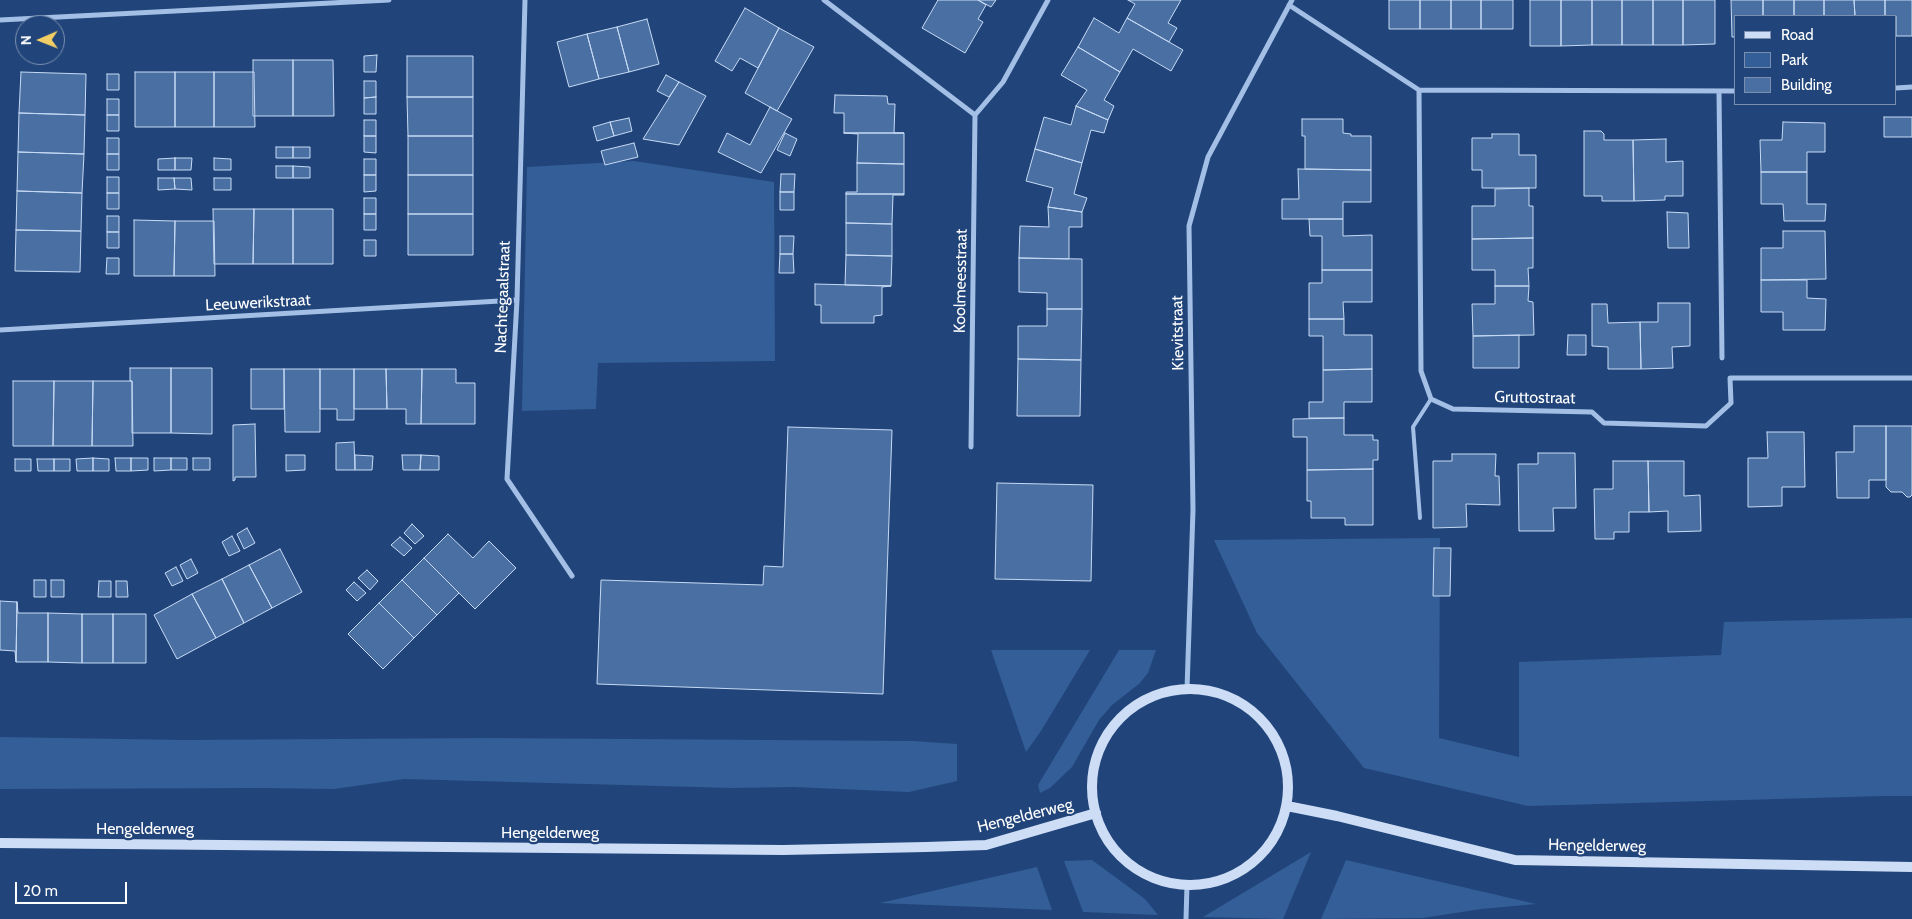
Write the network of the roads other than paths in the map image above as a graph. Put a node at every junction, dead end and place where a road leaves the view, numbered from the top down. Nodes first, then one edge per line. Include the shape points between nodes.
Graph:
1 (389, 0) edge
2 (525, 0) edge
3 (824, 0) edge
4 (1048, 0) edge
5 (1291, 3) edge
6 (0, 20) edge
7 (1912, 87) edge
8 (1897, 88) edge
9 (1419, 90) junction
10 (1719, 91) junction
11 (1734, 91) edge
12 (975, 115) junction
13 (516, 300) junction
14 (0, 330) edge
15 (1722, 358) dead end
16 (1912, 378) edge
17 (1431, 399) junction
18 (971, 447) dead end
19 (1420, 518) dead end
20 (572, 576) dead end
21 (1187, 689) junction
22 (1287, 806) junction
23 (1096, 813) junction
24 (0, 843) edge
25 (1912, 867) edge
26 (1187, 885) junction
27 (1186, 919) edge

1 - 6 street
2 - 13 street, Nachtegaalstraat
3 - 12 street
4 - 12 street via 1003,82
5 - 9 street
5 - 21 street, Kievitstraat via 1208,157 1189,226 1192,510
7 - 8 street
9 - 10 street
9 - 17 street via 1421,371
10 - 11 street
10 - 15 street
12 - 18 street, Koolmeesstraat
13 - 14 street, Leeuwerikstraat
13 - 20 street, Nachtegaalstraat via 507,479
16 - 17 street, Gruttostraat via 1730,378 1731,403 1706,426 1604,423 1592,412 1453,409
17 - 19 lane via 1413,427
21 - 22 main road via 1216,692 1243,704 1265,723 1280,748 1288,776
21 - 23 main road via 1158,694 1132,708 1112,728 1098,754 1092,783
22 - 25 main road, Hengelderweg via 1515,860
22 - 26 main road via 1267,847 1240,872 1215,882
23 - 24 main road, Hengelderweg via 986,844 926,847 782,850
23 - 26 main road via 1105,836 1140,871 1163,881
26 - 27 street

